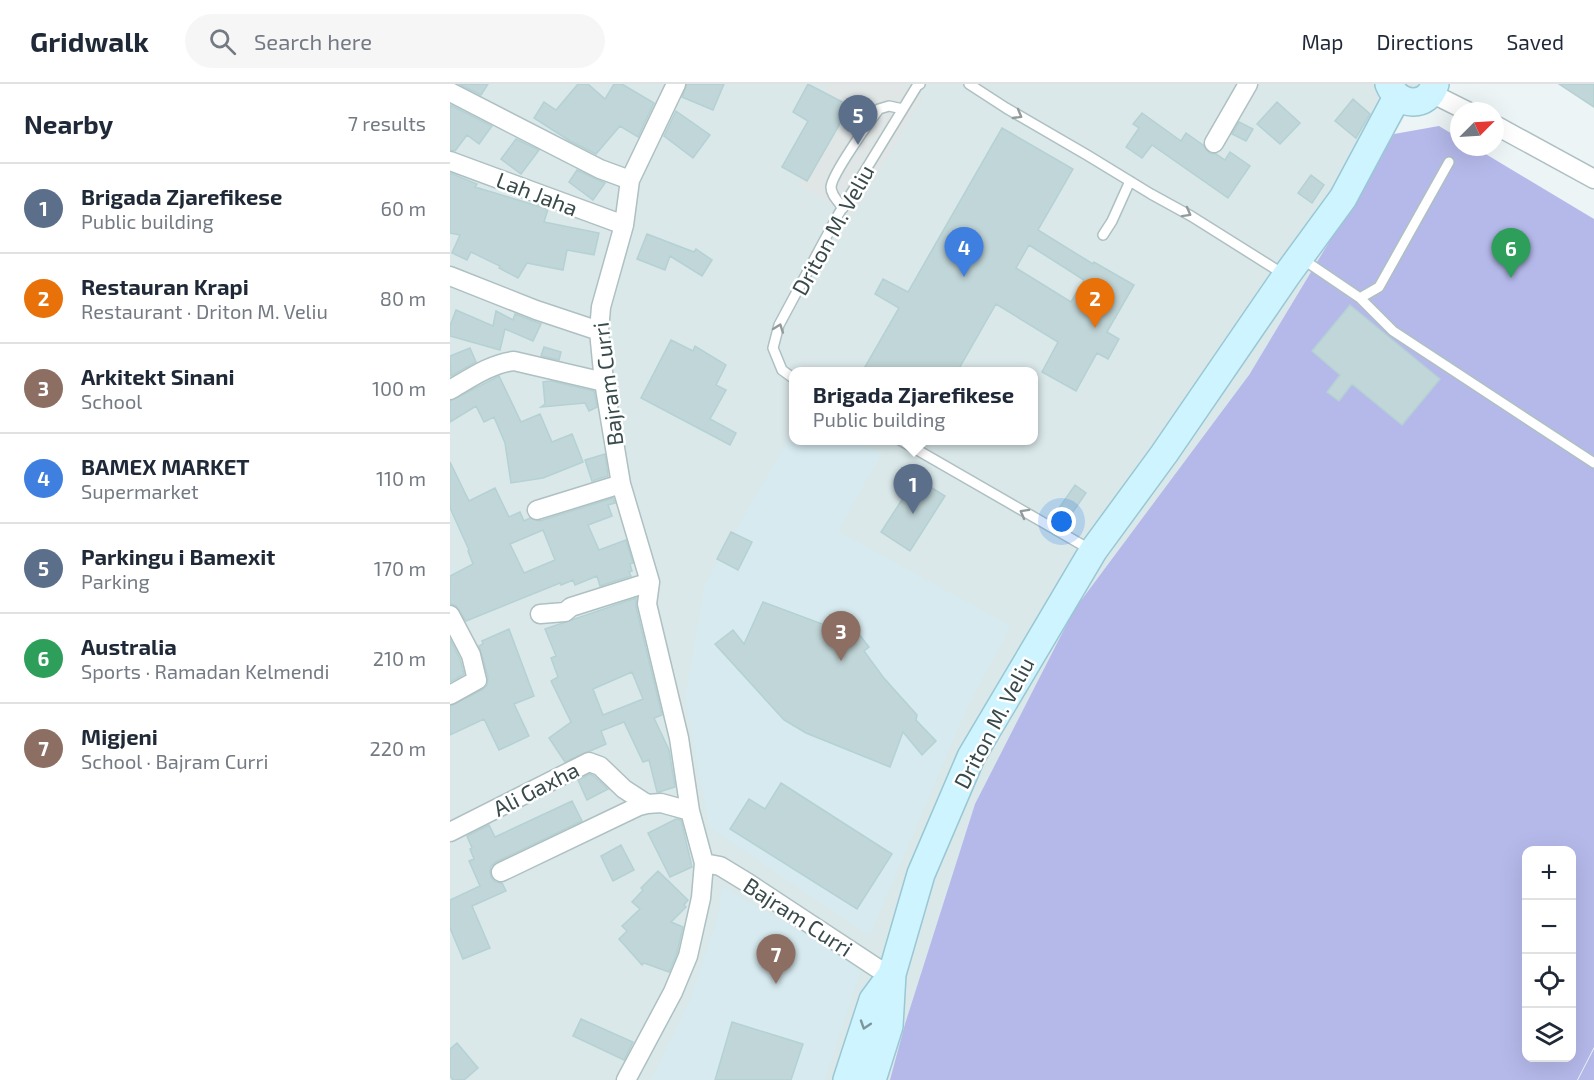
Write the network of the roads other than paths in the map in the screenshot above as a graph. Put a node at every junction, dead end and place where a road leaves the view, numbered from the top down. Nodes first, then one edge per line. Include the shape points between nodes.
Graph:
1 (676, 84) edge
2 (920, 84) edge
3 (969, 84) edge
4 (1248, 84) edge
5 (1433, 89) edge
6 (1393, 91) edge
7 (450, 92) edge
8 (1453, 102) edge
9 (903, 109) junction
10 (1504, 130) edge
11 (1214, 143) dead end
12 (450, 161) edge
13 (1449, 162) dead end
14 (1594, 179) edge
15 (630, 180) junction
16 (1130, 181) junction
17 (843, 208) junction
18 (624, 225) junction
19 (1103, 235) dead end
20 (1293, 266) junction
21 (450, 276) edge
22 (1360, 298) junction
23 (599, 331) junction
24 (789, 375) edge
25 (604, 382) junction
26 (450, 390) edge
27 (907, 445) edge
28 (1594, 463) edge
29 (621, 483) junction
30 (537, 510) dead end
31 (1094, 551) junction
32 (650, 582) junction
33 (540, 614) dead end
34 (450, 615) edge
35 (450, 695) edge
36 (647, 804) junction
37 (690, 811) junction
38 (450, 832) edge
39 (704, 863) junction
40 (501, 872) dead end
41 (892, 974) junction
42 (626, 1080) edge
43 (847, 1080) edge
44 (872, 1080) edge

1 - 15 street, Bajram Curri
2 - 9 lane, Driton M. Veliu
3 -> 16 lane
4 - 11 street
5 - 6 street via 1418,102 1403,101
5 - 8 street
6 - 20 street, Driton M. Veliu via 1343,198
7 - 15 street via 600,169
9 - 17 lane, Driton M. Veliu
9 - 17 lane via 879,108 838,172 831,185
10 - 14 street
12 - 18 street, Lah Jaha
13 - 22 lane via 1379,287
15 - 18 street, Bajram Curri
16 - 19 lane
16 -> 20 lane
24 -> 17 lane, Driton M. Veliu via 782,370 773,348 779,325
18 - 23 street, Bajram Curri via 601,307
20 - 22 lane
20 - 31 street, Driton M. Veliu
21 - 23 street
22 - 28 lane via 1393,331
23 - 25 street, Bajram Curri
25 - 26 street via 514,361
25 - 29 street, Bajram Curri
31 -> 27 lane
29 - 30 street
29 - 32 street, Bajram Curri
31 - 41 street, Driton M. Veliu via 971,757 921,874
32 - 33 street via 565,612
32 - 37 street, Bajram Curri via 647,604 679,738
34 - 35 street via 471,655 477,680
36 - 37 street, Ali Gaxha via 661,803
36 - 38 street, Ali Gaxha via 600,766 589,762
36 - 40 street, Ali Gaxha
37 - 39 street, Bajram Curri
39 - 41 street, Bajram Curri via 720,866 739,877
39 - 42 street, Bajram Curri via 688,956
41 -> 43 street, Driton M. Veliu via 873,1000
41 - 44 street, Driton M. Veliu via 888,1026

